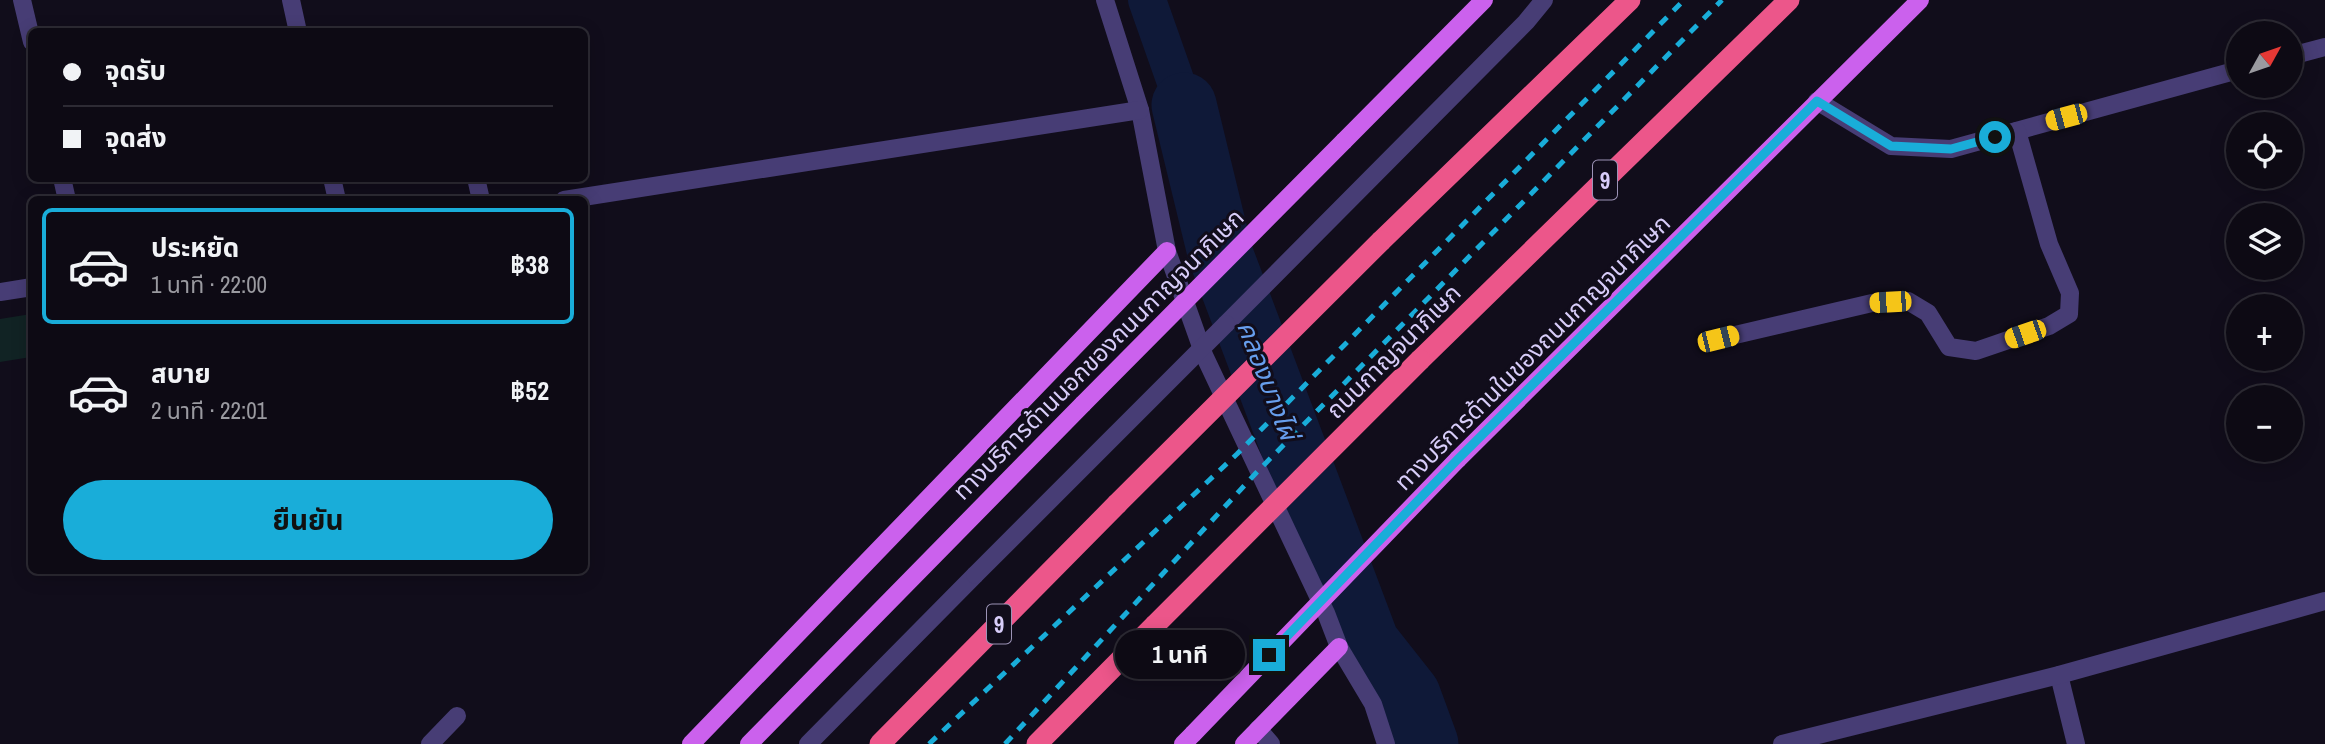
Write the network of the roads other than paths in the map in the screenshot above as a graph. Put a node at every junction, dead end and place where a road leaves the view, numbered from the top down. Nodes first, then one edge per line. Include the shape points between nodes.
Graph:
1 (22, 0) edge
2 (290, 0) edge
3 (1105, 0) edge
4 (1484, 0) edge
5 (1544, 0) edge
6 (1630, 0) edge
7 (1789, 0) edge
8 (1920, 0) edge
9 (29, 28) edge
10 (297, 28) edge
11 (2325, 47) edge
12 (2303, 53) edge
13 (2226, 73) edge
14 (1817, 101) junction
15 (1140, 110) junction
16 (2017, 131) junction
17 (588, 196) edge
18 (1167, 251) junction
19 (28, 287) edge
20 (0, 292) edge
21 (1718, 339) dead end
22 (2325, 601) edge
23 (1339, 647) junction
24 (2059, 675) junction
25 (457, 716) dead end
26 (1258, 729) junction
27 (1188, 739) edge
28 (430, 744) edge
29 (691, 744) edge
30 (749, 744) edge
31 (808, 744) edge
32 (880, 744) edge
33 (1037, 744) edge
34 (1244, 744) edge
35 (1271, 744) edge
36 (1386, 744) edge
37 (1782, 744) edge
38 (2076, 744) edge

1 - 9 street
2 - 10 street
3 - 15 street
4 - 30 main road, ทางบริการด้านนอกของถนนกาญจนาภิเษก, bridge
5 - 31 street, bridge
6 - 32 highway, 9, bridge via 1381,241
7 - 33 highway, ถนนกาญจนาภิเษก / 9, bridge via 1420,360
8 - 14 main road, ทางบริการด้านในของถนนกาญจนาภิเษก
11 - 12 street
13 - 16 street
14 - 16 street via 1891,146 1951,149
14 - 27 main road, ทางบริการด้านในของถนนกาญจนาภิเษก, bridge via 1458,459
15 - 17 street
15 - 18 street
16 - 21 street via 2049,244 2070,293 2069,314 2049,326 1976,351 1949,347 1928,313 1908,301 1872,303
18 - 23 street via 1204,355
18 - 29 main road
19 - 20 street
22 - 24 street
23 - 26 main road
23 - 36 street via 1373,704
24 - 37 street
24 - 38 street
25 - 28 street
26 - 34 main road
26 - 35 street

